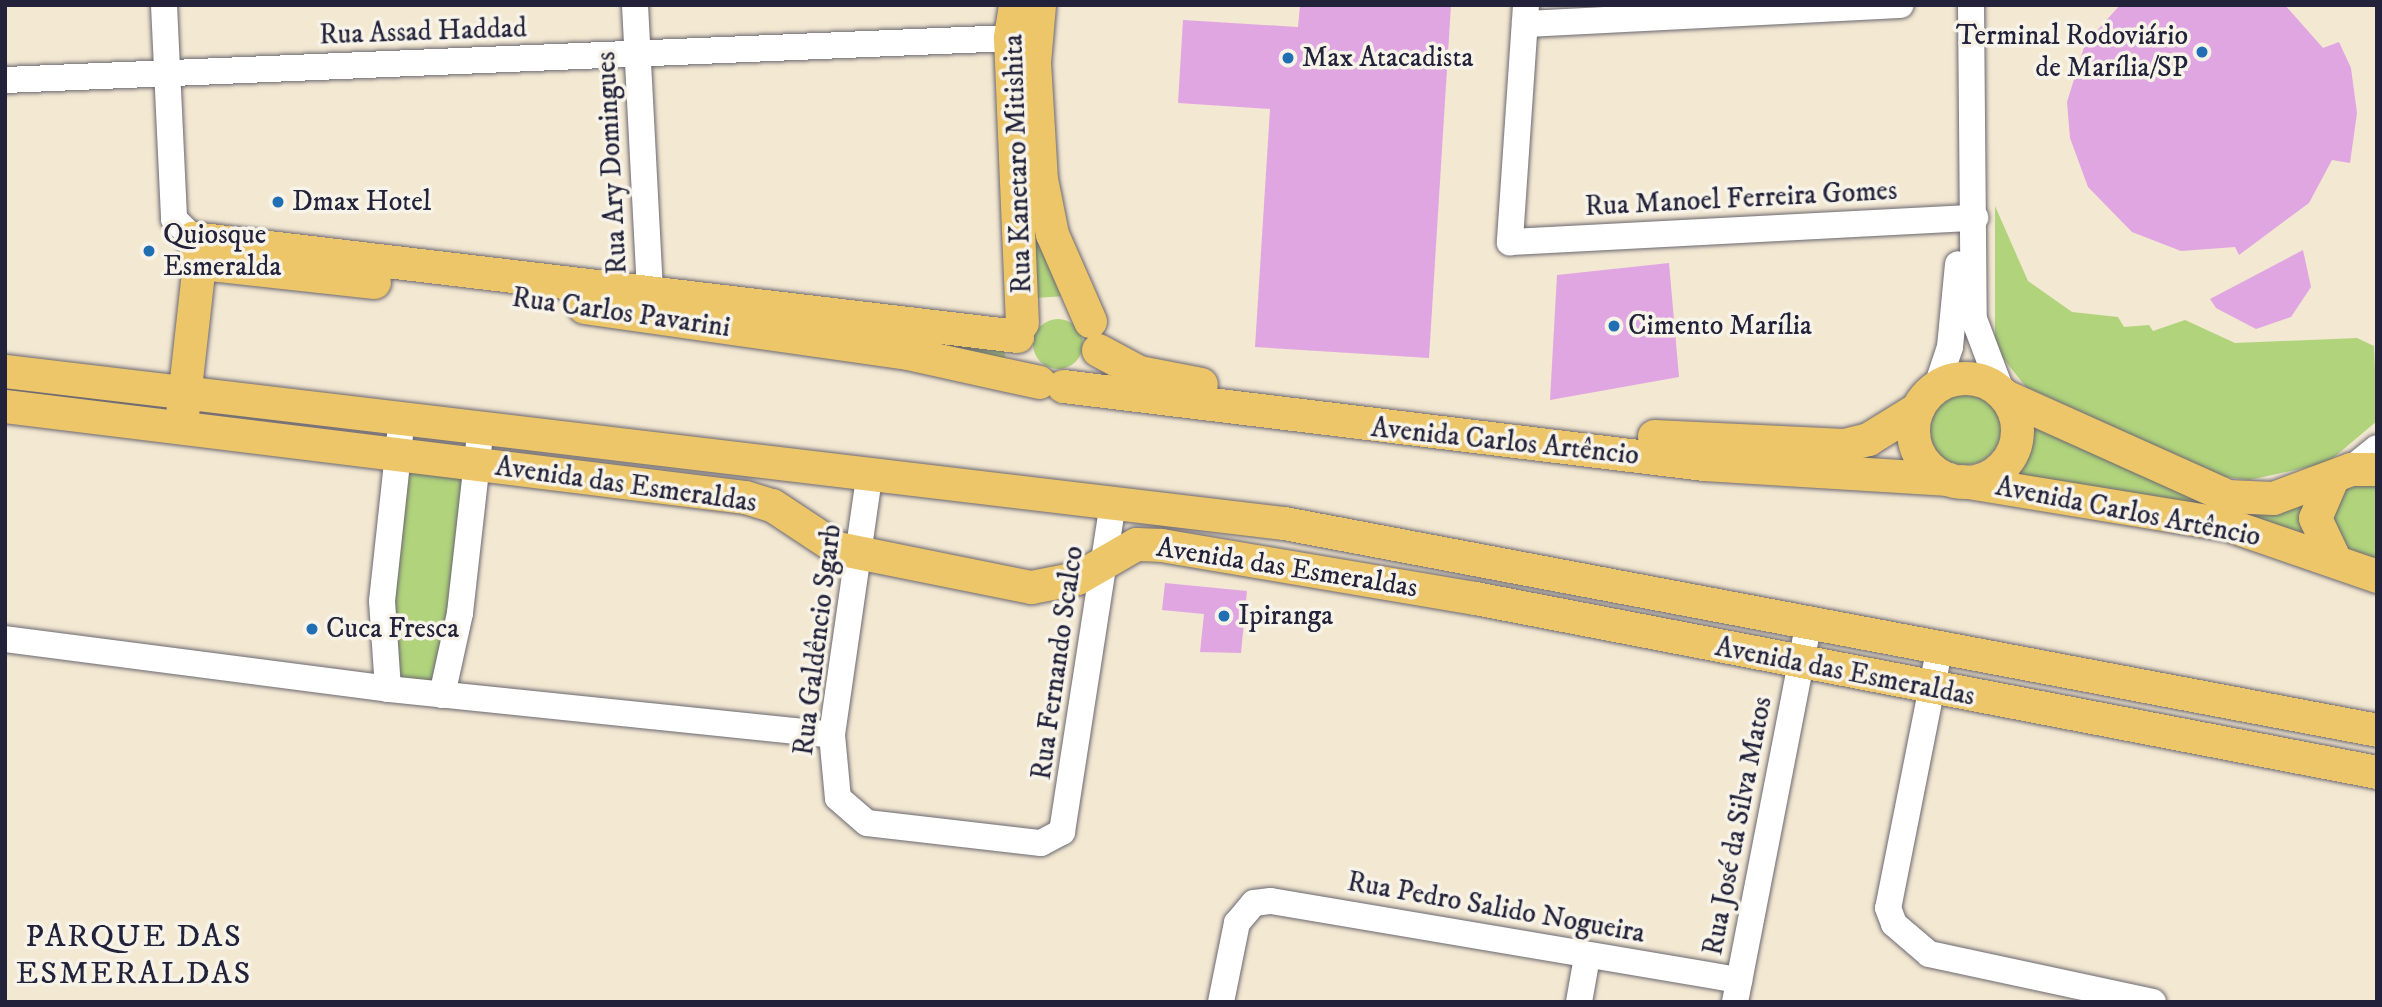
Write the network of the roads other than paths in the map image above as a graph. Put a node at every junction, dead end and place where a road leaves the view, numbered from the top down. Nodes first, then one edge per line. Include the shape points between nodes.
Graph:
1 (164, 5) edge
2 (635, 5) edge
3 (1015, 5) edge
4 (1039, 5) edge
5 (1901, 5) edge
6 (1971, 5) edge
7 (1526, 14) edge
8 (1010, 38) junction
9 (637, 56) junction
10 (165, 72) junction
11 (5, 80) edge
12 (1975, 218) junction
13 (196, 251) junction
14 (651, 305) junction
15 (1019, 330) junction
16 (1094, 335) junction
17 (909, 339) junction
18 (5, 371) edge
19 (1051, 384) junction
20 (184, 392) junction
21 (2003, 394) junction
22 (1927, 397) junction
23 (5, 406) edge
24 (402, 415) junction
25 (481, 425) junction
26 (180, 427) junction
27 (2377, 448) edge
28 (396, 453) junction
29 (477, 464) junction
30 (870, 471) junction
31 (2353, 473) edge
32 (1955, 480) junction
33 (1113, 501) junction
34 (860, 555) junction
35 (1104, 564) junction
36 (2362, 567) edge
37 (1810, 620) junction
38 (5, 639) edge
39 (1940, 646) junction
40 (1802, 663) junction
41 (388, 689) junction
42 (1931, 690) junction
43 (442, 695) junction
44 (2377, 730) edge
45 (832, 735) junction
46 (2377, 772) edge
47 (849, 814) joint
48 (1587, 957) junction
49 (1737, 991) edge
50 (1221, 1002) edge
51 (1579, 1002) edge
52 (2153, 1002) edge

1 - 10 street
2 - 9 street, Rua Ary Domingues
3 - 8 main road, Rua Kanetaro Mitishita
4 - 16 main road, Rua Kanetaro Mitishita via 1034,62 1041,179 1052,234
5 - 7 street
6 - 12 street
7 - 12 street, Rua Manoel Ferreira Gomes via 1510,242
8 - 9 street, Rua Assad Haddad
8 - 15 main road, Rua Kanetaro Mitishita
9 - 10 street, Rua Assad Haddad
9 - 14 street, Rua Ary Domingues
10 - 11 street, Rua Assad Haddad
10 - 13 street via 174,219
12 - 21 street via 1974,319 1985,363
12 - 22 street via 1960,244 1950,347
13 - 14 main road, Rua Carlos Pavarini
13 - 20 main road
14 - 17 main road, Rua Carlos Pavarini
15 - 16 main road via 1055,304
15 - 17 main road, Rua Carlos Pavarini
15 - 19 main road via 1020,363
16 - 19 main road via 1087,374
16 - 22 main road, Avenida Carlos Artêncio via 1159,379 1683,439 1844,445 1878,434
17 - 19 main road, Rua Carlos Pavarini
18 - 20 main road, Avenida das Esmeraldas
19 - 32 main road, Avenida Carlos Artêncio via 1704,464
20 - 24 main road, Avenida das Esmeraldas
20 - 26 main road
21 - 22 main road via 1970,378
21 - 31 main road, Avenida Carlos Artêncio via 2227,496 2273,498
21 - 32 main road via 2017,424 2012,453 1991,475
22 - 32 main road via 1917,450
23 - 26 main road, Avenida das Esmeraldas
24 - 25 main road, Avenida das Esmeraldas
24 - 28 street
25 - 29 street
25 - 30 main road, Avenida das Esmeraldas
26 - 28 main road, Avenida das Esmeraldas
27 - 31 street, Avenida Carlos Artêncio
28 - 29 main road, Avenida das Esmeraldas
28 - 41 street via 382,601
29 - 34 main road, Avenida das Esmeraldas via 745,497
29 - 43 street via 460,612
30 - 33 main road, Avenida das Esmeraldas
30 - 34 street, Rua Galdêncio Sgarb
31 - 36 main road, Avenida Carlos Artêncio via 2315,518
32 - 36 main road, Avenida Carlos Artêncio via 2226,524
33 - 35 street, Rua Fernando Scalco
33 - 37 main road, Avenida das Esmeraldas via 1365,536
34 - 35 main road, Avenida das Esmeraldas via 1031,587 1056,586
34 - 45 street, Rua Galdêncio Sgarb
35 - 40 main road, Avenida das Esmeraldas via 1136,544 1161,545
35 - 47 street, Rua Fernando Scalco via 1062,832 1041,843 867,823
37 - 39 main road, Avenida das Esmeraldas
37 - 40 street, Rua José da Silva Matos
38 - 41 street
39 - 42 street
39 - 44 main road, Avenida das Esmeraldas
40 - 42 main road, Avenida das Esmeraldas
40 - 49 street, Rua José da Silva Matos
41 - 43 street
42 - 46 main road, Avenida das Esmeraldas
42 - 52 street via 1888,908 1894,924 1929,954
43 - 45 street
45 - 47 street, Rua Galdêncio Sgarb via 833,778
48 - 49 street, Rua Pedro Salido Nogueira
48 - 50 street, Rua Pedro Salido Nogueira via 1271,901 1244,910
48 - 51 street

